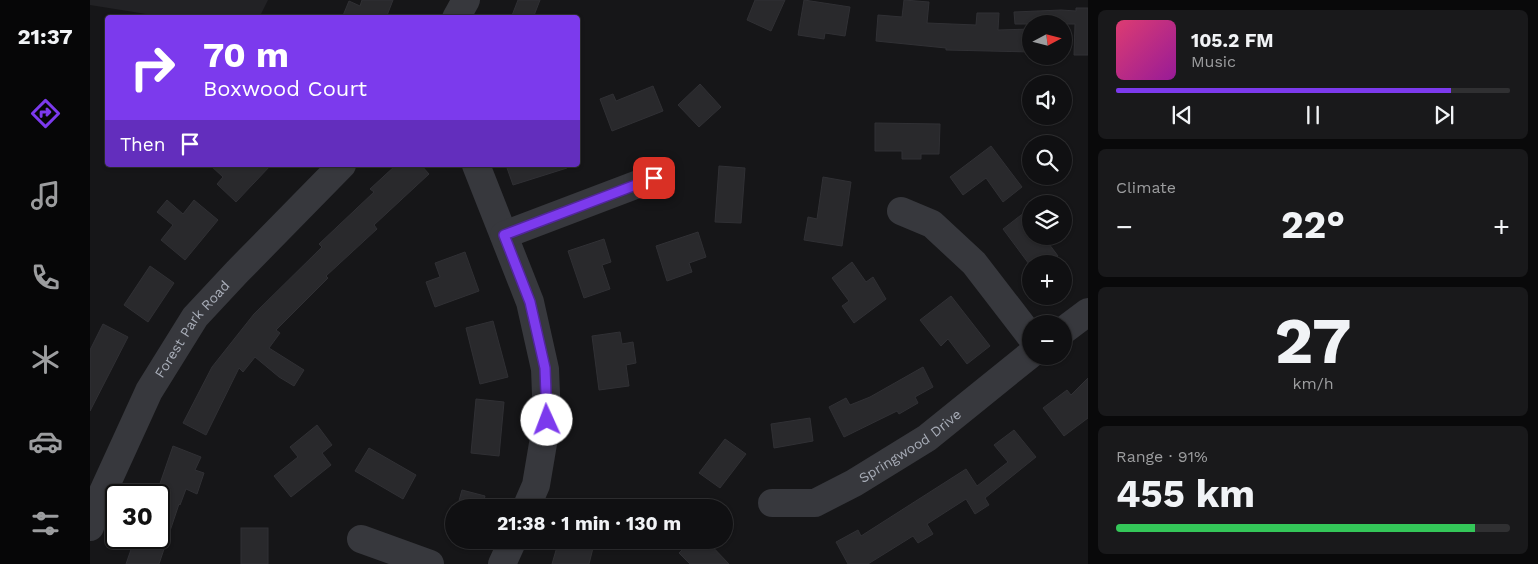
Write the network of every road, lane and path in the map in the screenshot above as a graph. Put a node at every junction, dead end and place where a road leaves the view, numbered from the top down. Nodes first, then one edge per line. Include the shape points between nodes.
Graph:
1 (466, 0) edge
2 (458, 15) edge
3 (340, 167) edge
4 (477, 167) edge
5 (654, 178) dead end
6 (901, 211) dead end
7 (504, 235) junction
8 (1088, 312) edge
9 (1022, 324) edge
10 (1072, 324) edge
11 (1022, 361) edge
12 (530, 499) edge
13 (772, 503) dead end
14 (92, 512) edge
15 (361, 539) dead end
16 (509, 549) edge
17 (430, 564) edge
18 (502, 564) edge

1 - 2 street
3 - 14 street, Forest Park Road via 196,317 149,391
4 - 7 street
5 - 7 street
6 - 9 street via 932,224 974,263
7 - 12 street via 530,302 545,368 547,420 536,485
8 - 10 street
11 - 13 street, Springwood Drive via 927,438 854,483 815,503
15 - 17 street
16 - 18 street

